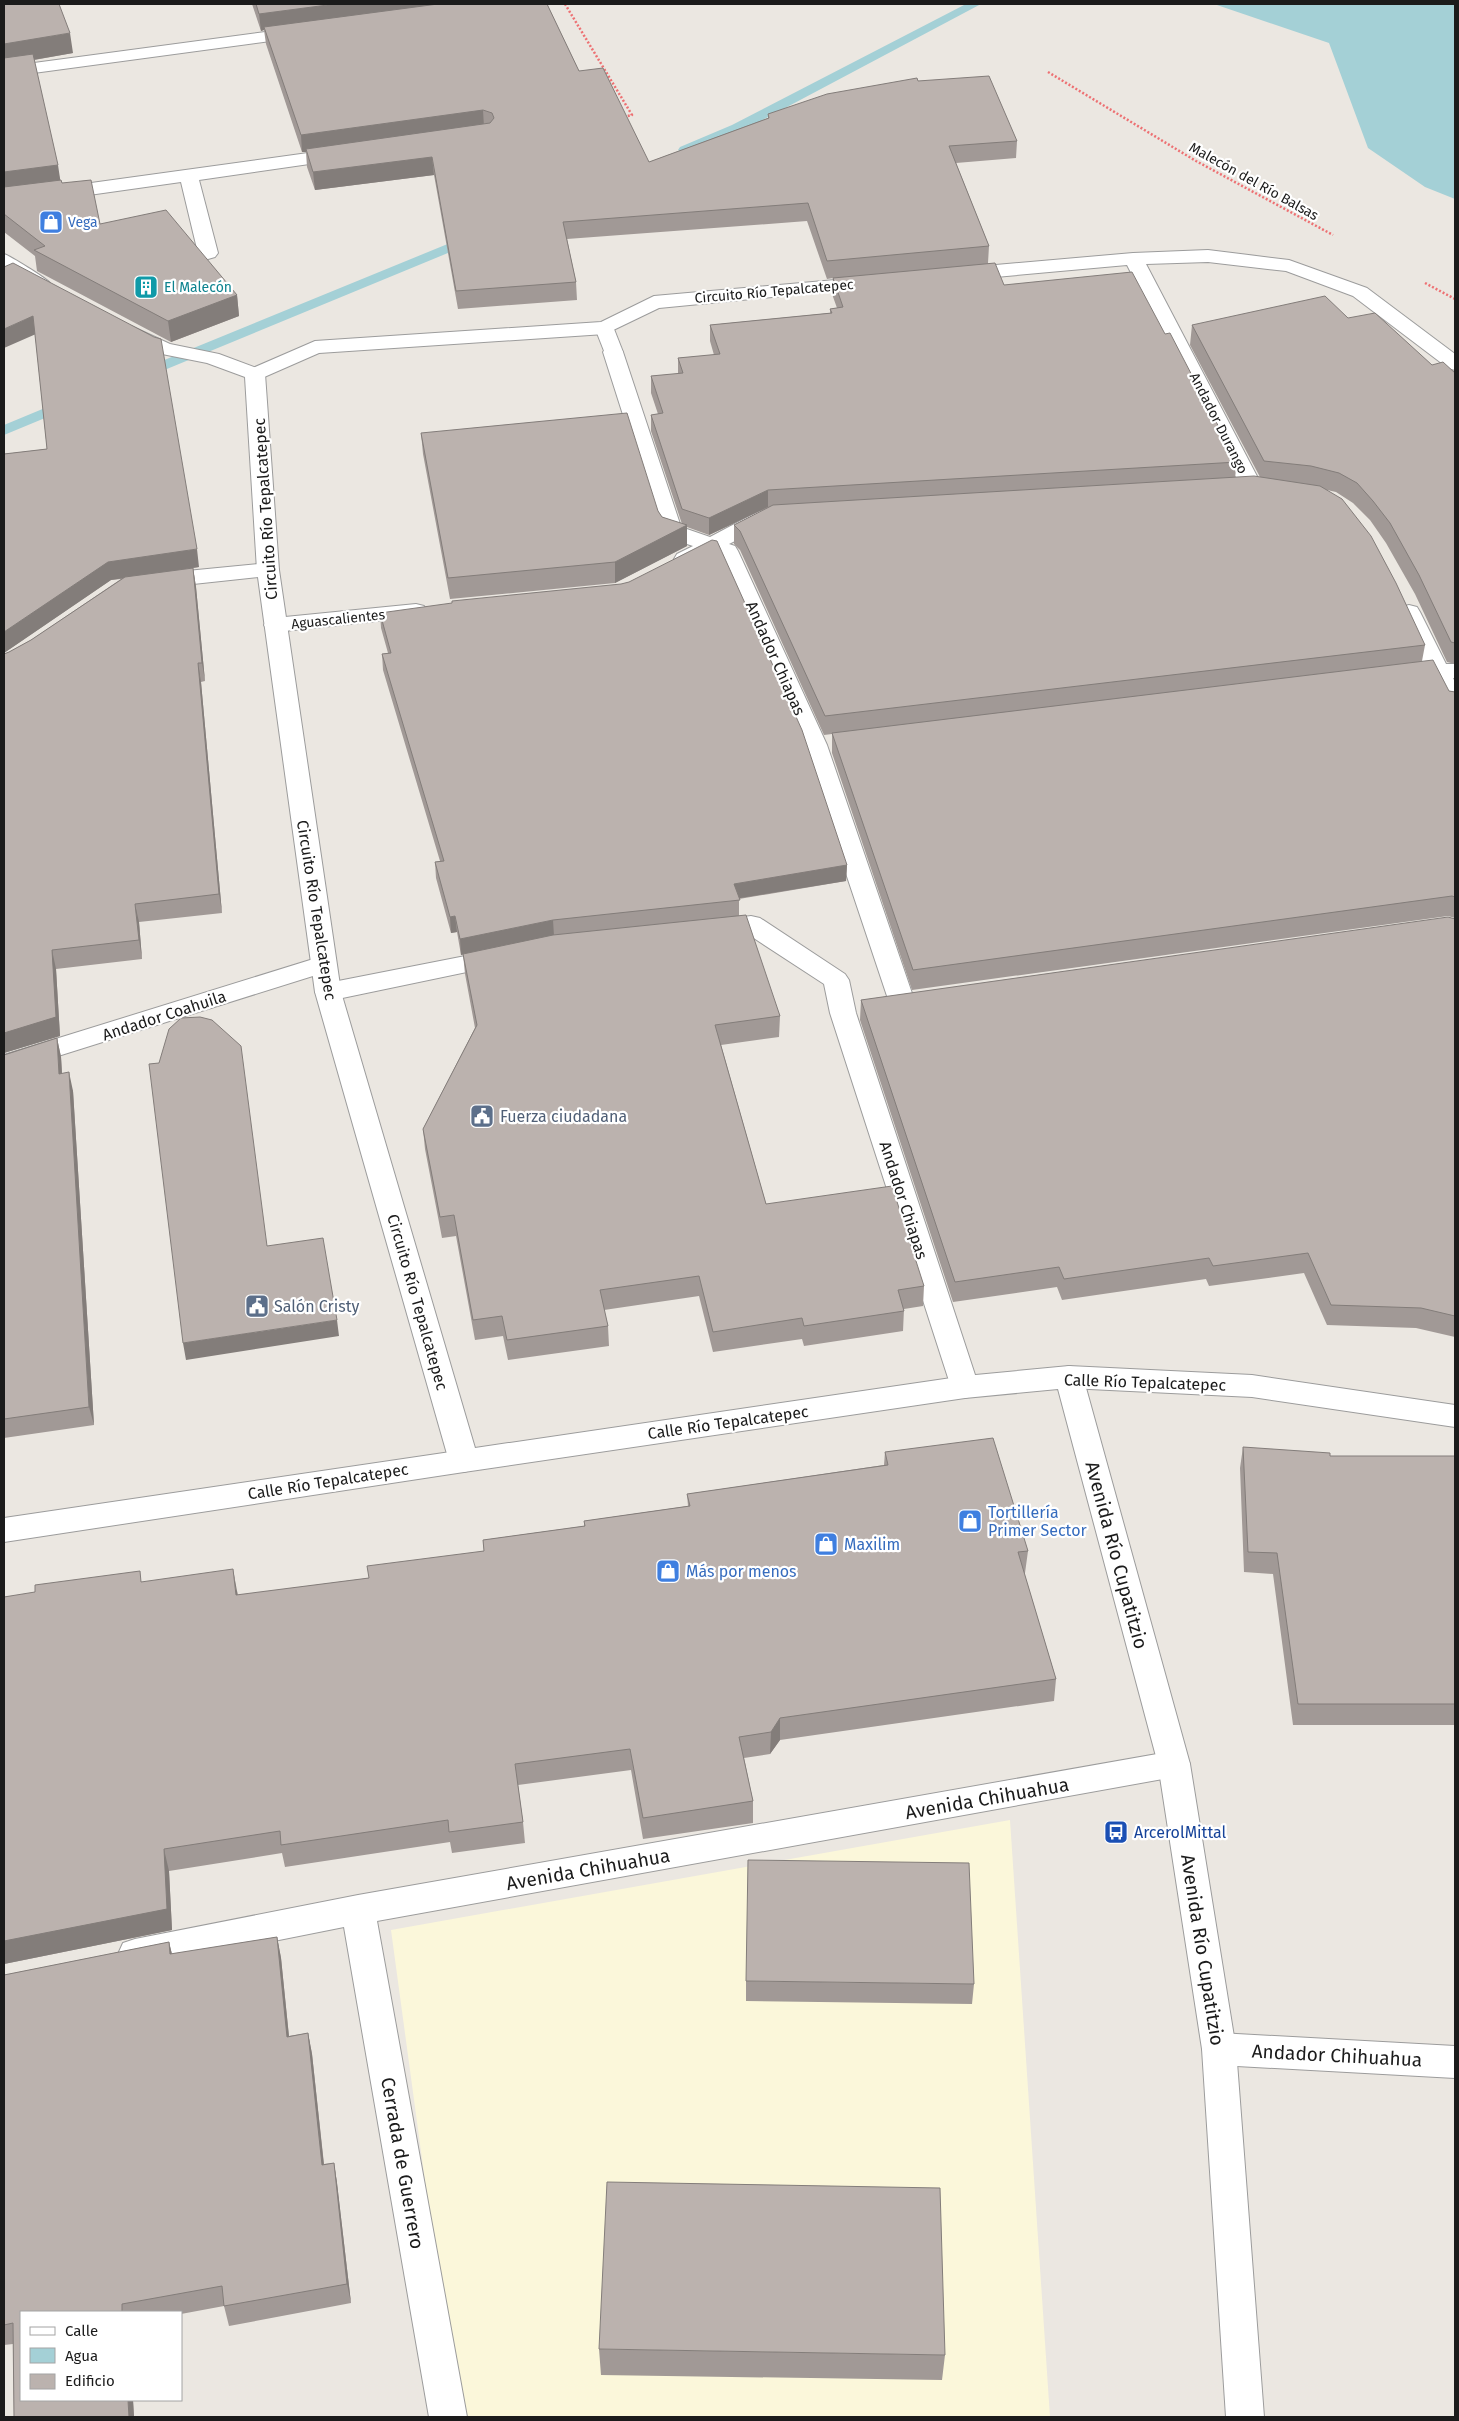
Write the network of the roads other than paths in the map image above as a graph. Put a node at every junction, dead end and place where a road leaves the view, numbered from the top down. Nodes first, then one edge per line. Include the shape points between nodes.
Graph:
1 (317, 30) edge
2 (4, 72) edge
3 (366, 151) edge
4 (189, 176) junction
5 (4, 201) edge
6 (208, 254) dead end
7 (1133, 259) junction
8 (4, 260) edge
9 (947, 276) edge
10 (889, 281) edge
11 (60, 293) edge
12 (112, 321) edge
13 (605, 328) junction
14 (1455, 364) edge
15 (255, 374) junction
16 (1300, 495) edge
17 (788, 515) edge
18 (715, 545) junction
19 (268, 570) junction
20 (664, 570) edge
21 (137, 584) edge
22 (1399, 592) edge
23 (434, 609) edge
24 (275, 625) junction
25 (1446, 671) edge
26 (1377, 677) edge
27 (1455, 705) edge
28 (692, 931) edge
29 (526, 952) edge
30 (323, 964) junction
31 (328, 992) junction
32 (882, 1006) junction
33 (4, 1064) edge
34 (1069, 1377) junction
35 (965, 1387) junction
36 (1455, 1416) edge
37 (464, 1461) junction
38 (4, 1530) edge
39 (1174, 1764) junction
40 (358, 1910) junction
41 (109, 1959) edge
42 (1220, 2049) junction
43 (1455, 2062) edge
44 (448, 2417) edge
45 (1245, 2417) edge

1 - 2 street
3 - 4 street
4 - 5 street
4 - 6 street
7 - 9 street
7 - 14 street via 1208,256 1288,266 1360,292
7 - 16 street, Andador Durango via 1242,487
8 - 11 street via 16,270
10 - 13 street, Circuito Río Tepalcatepec via 654,302
12 - 15 street via 164,349 212,358
13 - 15 street, Circuito Río Tepalcatepec via 315,347
13 - 18 street, Andador Chiapas via 671,531
15 - 19 street, Circuito Río Tepalcatepec
17 - 18 street via 768,516
18 - 20 street
18 - 32 street, Andador Chiapas via 727,550 824,744
19 - 21 street
19 - 24 street, Circuito Río Tepalcatepec
22 - 25 street
23 - 24 street, Aguascalientes
24 - 30 street, Circuito Río Tepalcatepec
25 - 26 street
25 - 27 street
28 - 32 street via 751,924
29 - 31 street
30 - 31 street, Circuito Río Tepalcatepec
30 - 33 street, Andador Coahuila
31 - 37 street, Circuito Río Tepalcatepec
32 - 35 street, Andador Chiapas
34 - 35 street, Calle Río Tepalcatepec
34 - 36 street, Calle Río Tepalcatepec via 1252,1386
34 - 39 street, Avenida Río Cupatitzio
35 - 37 street, Calle Río Tepalcatepec
37 - 38 street, Calle Río Tepalcatepec
39 - 40 street, Avenida Chihuahua
39 - 42 street, Avenida Río Cupatitzio
40 - 41 street, Avenida Chihuahua
40 - 44 street, Cerrada de Guerrero
42 - 43 street, Andador Chihuahua
42 - 45 street, Avenida Río Cupatitzio

